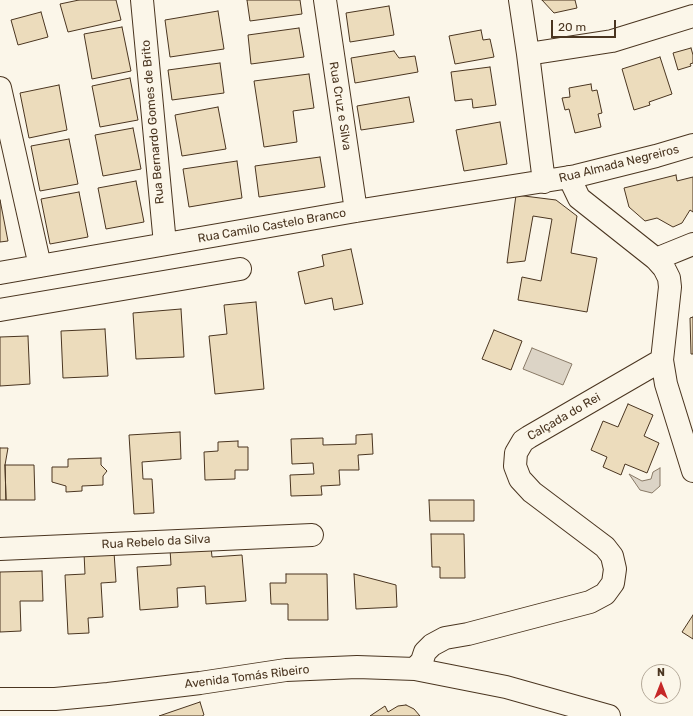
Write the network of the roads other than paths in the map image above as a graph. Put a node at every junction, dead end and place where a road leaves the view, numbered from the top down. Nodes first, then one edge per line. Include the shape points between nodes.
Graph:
1 (142, 0) edge
2 (325, 0) edge
3 (520, 0) edge
4 (693, 16) edge
5 (528, 54) junction
6 (0, 88) edge
7 (693, 145) edge
8 (569, 177) junction
9 (544, 182) junction
10 (356, 211) junction
11 (165, 244) junction
12 (693, 244) edge
13 (656, 259) junction
14 (40, 266) junction
15 (240, 269) dead end
16 (0, 274) edge
17 (0, 310) edge
18 (662, 360) junction
19 (670, 398) junction
20 (693, 422) edge
21 (693, 472) edge
22 (312, 535) dead end
23 (0, 549) edge
24 (415, 669) junction
25 (0, 698) edge
26 (609, 716) edge

1 - 11 street, Rua Bernardo Gomes de Brito
2 - 10 street, Rua Cruz e Silva
3 - 5 street
4 - 5 street via 612,41
5 - 9 street
6 - 14 street
7 - 8 street, Rua Almada Negreiros
8 - 9 street, Rua Almada Negreiros
8 - 13 street via 579,198
9 - 10 street, Rua Camilo Castelo Branco
10 - 11 street, Rua Camilo Castelo Branco
11 - 14 street, Rua Camilo Castelo Branco
12 - 13 street
13 - 18 street via 670,278
14 - 16 street, Rua Camilo Castelo Branco
15 - 17 street
18 - 19 street
18 - 24 street, Calçada do Rei via 529,437 523,441 516,453 520,479 532,492 605,547 612,556 615,569 613,583 605,594 590,602 445,638 432,644
19 - 20 street
19 - 21 street
22 - 23 street, Rua Rebelo da Silva
24 - 25 street, Avenida Tomás Ribeiro via 357,667 286,670 108,694 55,698
24 - 26 street, Avenida Tomás Ribeiro via 506,687

